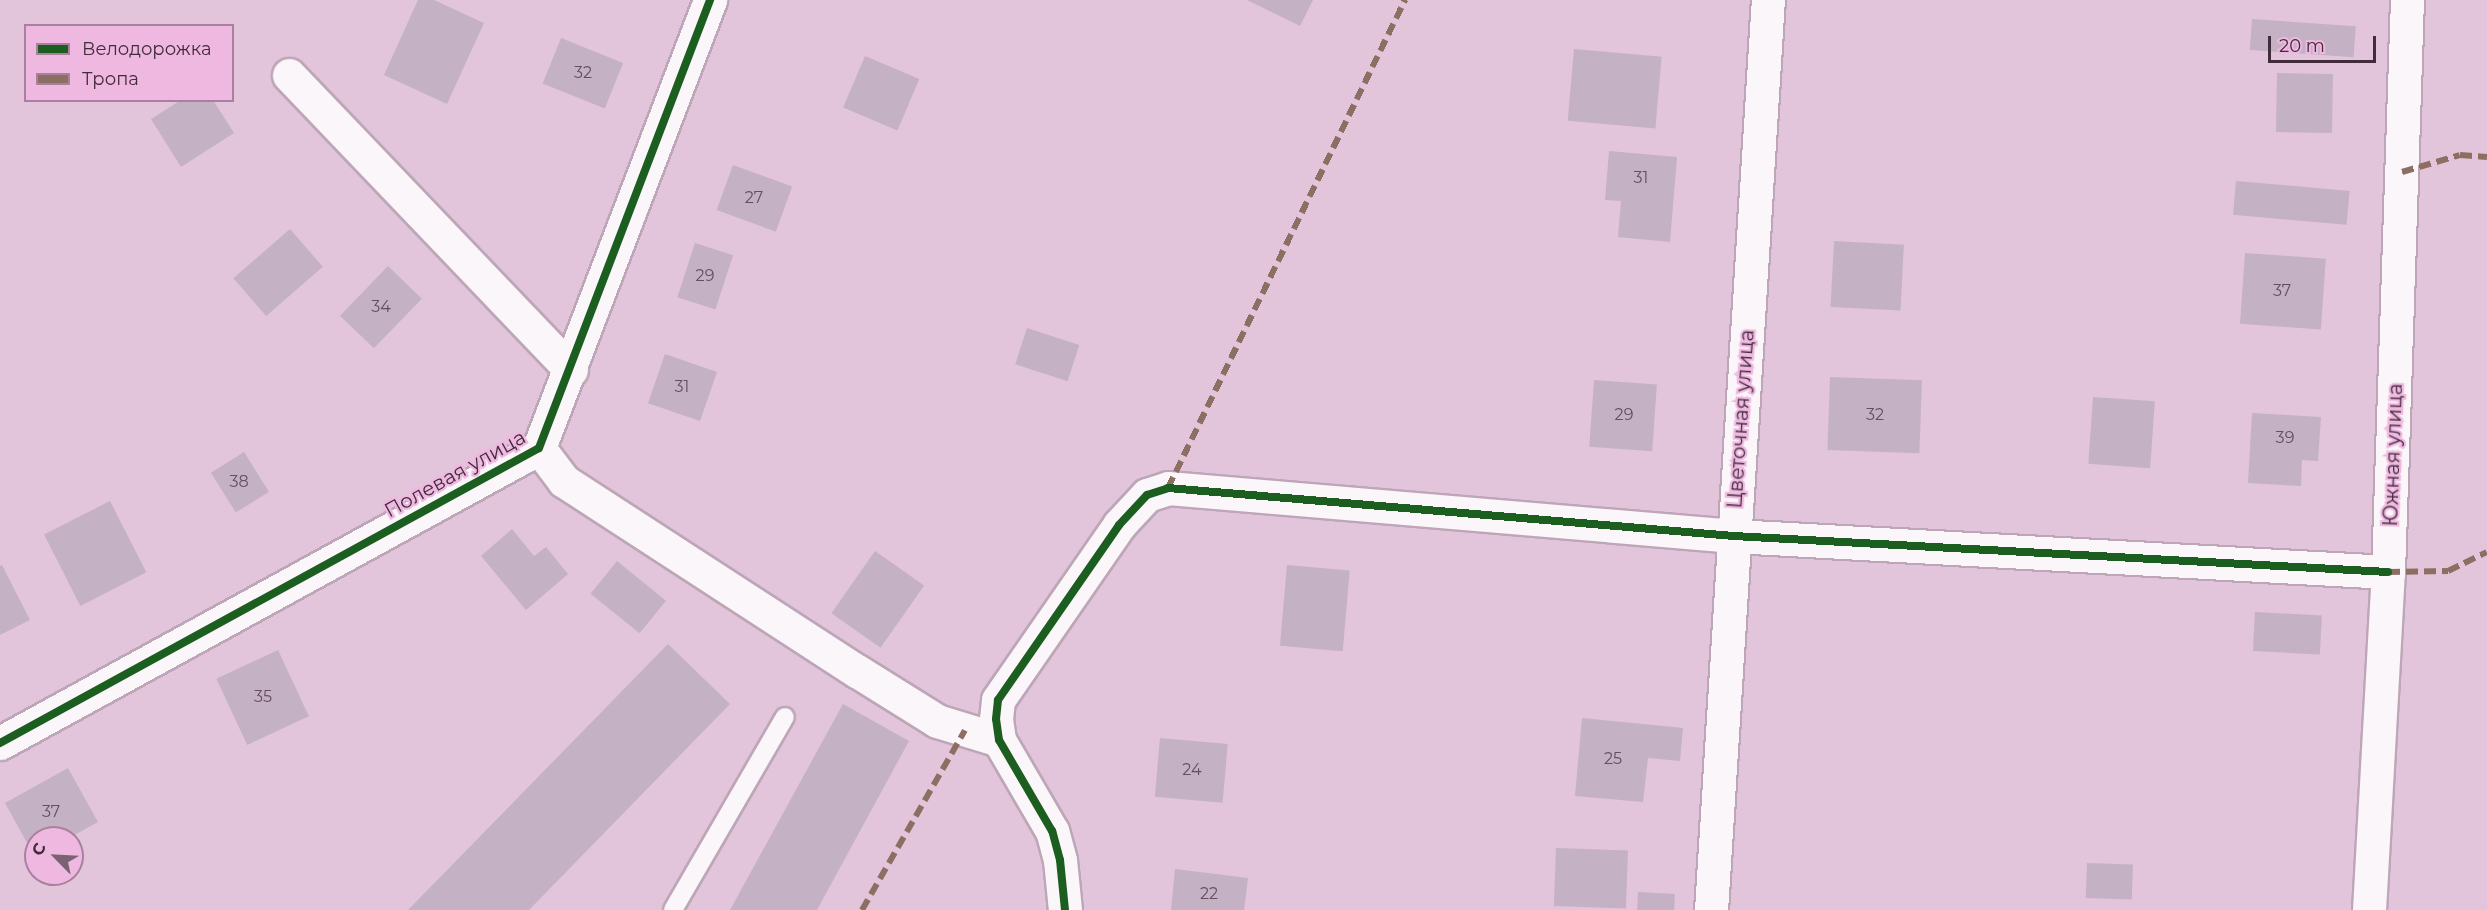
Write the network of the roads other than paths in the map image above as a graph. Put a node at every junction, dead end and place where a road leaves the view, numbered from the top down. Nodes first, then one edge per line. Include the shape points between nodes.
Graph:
1 (710, 0) edge
2 (1768, 0) edge
3 (2407, 0) edge
4 (289, 75) dead end
5 (571, 370) junction
6 (539, 448) junction
7 (1734, 536) junction
8 (2388, 572) junction
9 (784, 717) dead end
10 (999, 741) junction
11 (0, 742) edge
12 (673, 910) edge
13 (1065, 910) edge
14 (1711, 910) edge
15 (2369, 910) edge

1 - 5 street, Полевая улица
2 - 7 street, Цветочная улица
3 - 8 street, Южная улица
4 - 5 street
5 - 6 street, Полевая улица
6 - 10 street via 564,481 857,671 937,721
6 - 11 street, Полевая улица
7 - 8 street
7 - 10 street via 1168,488 1148,495 1119,525 998,700
7 - 14 street, Цветочная улица
8 - 15 street, Южная улица
9 - 12 lane
10 - 13 street via 1052,831 1060,860

